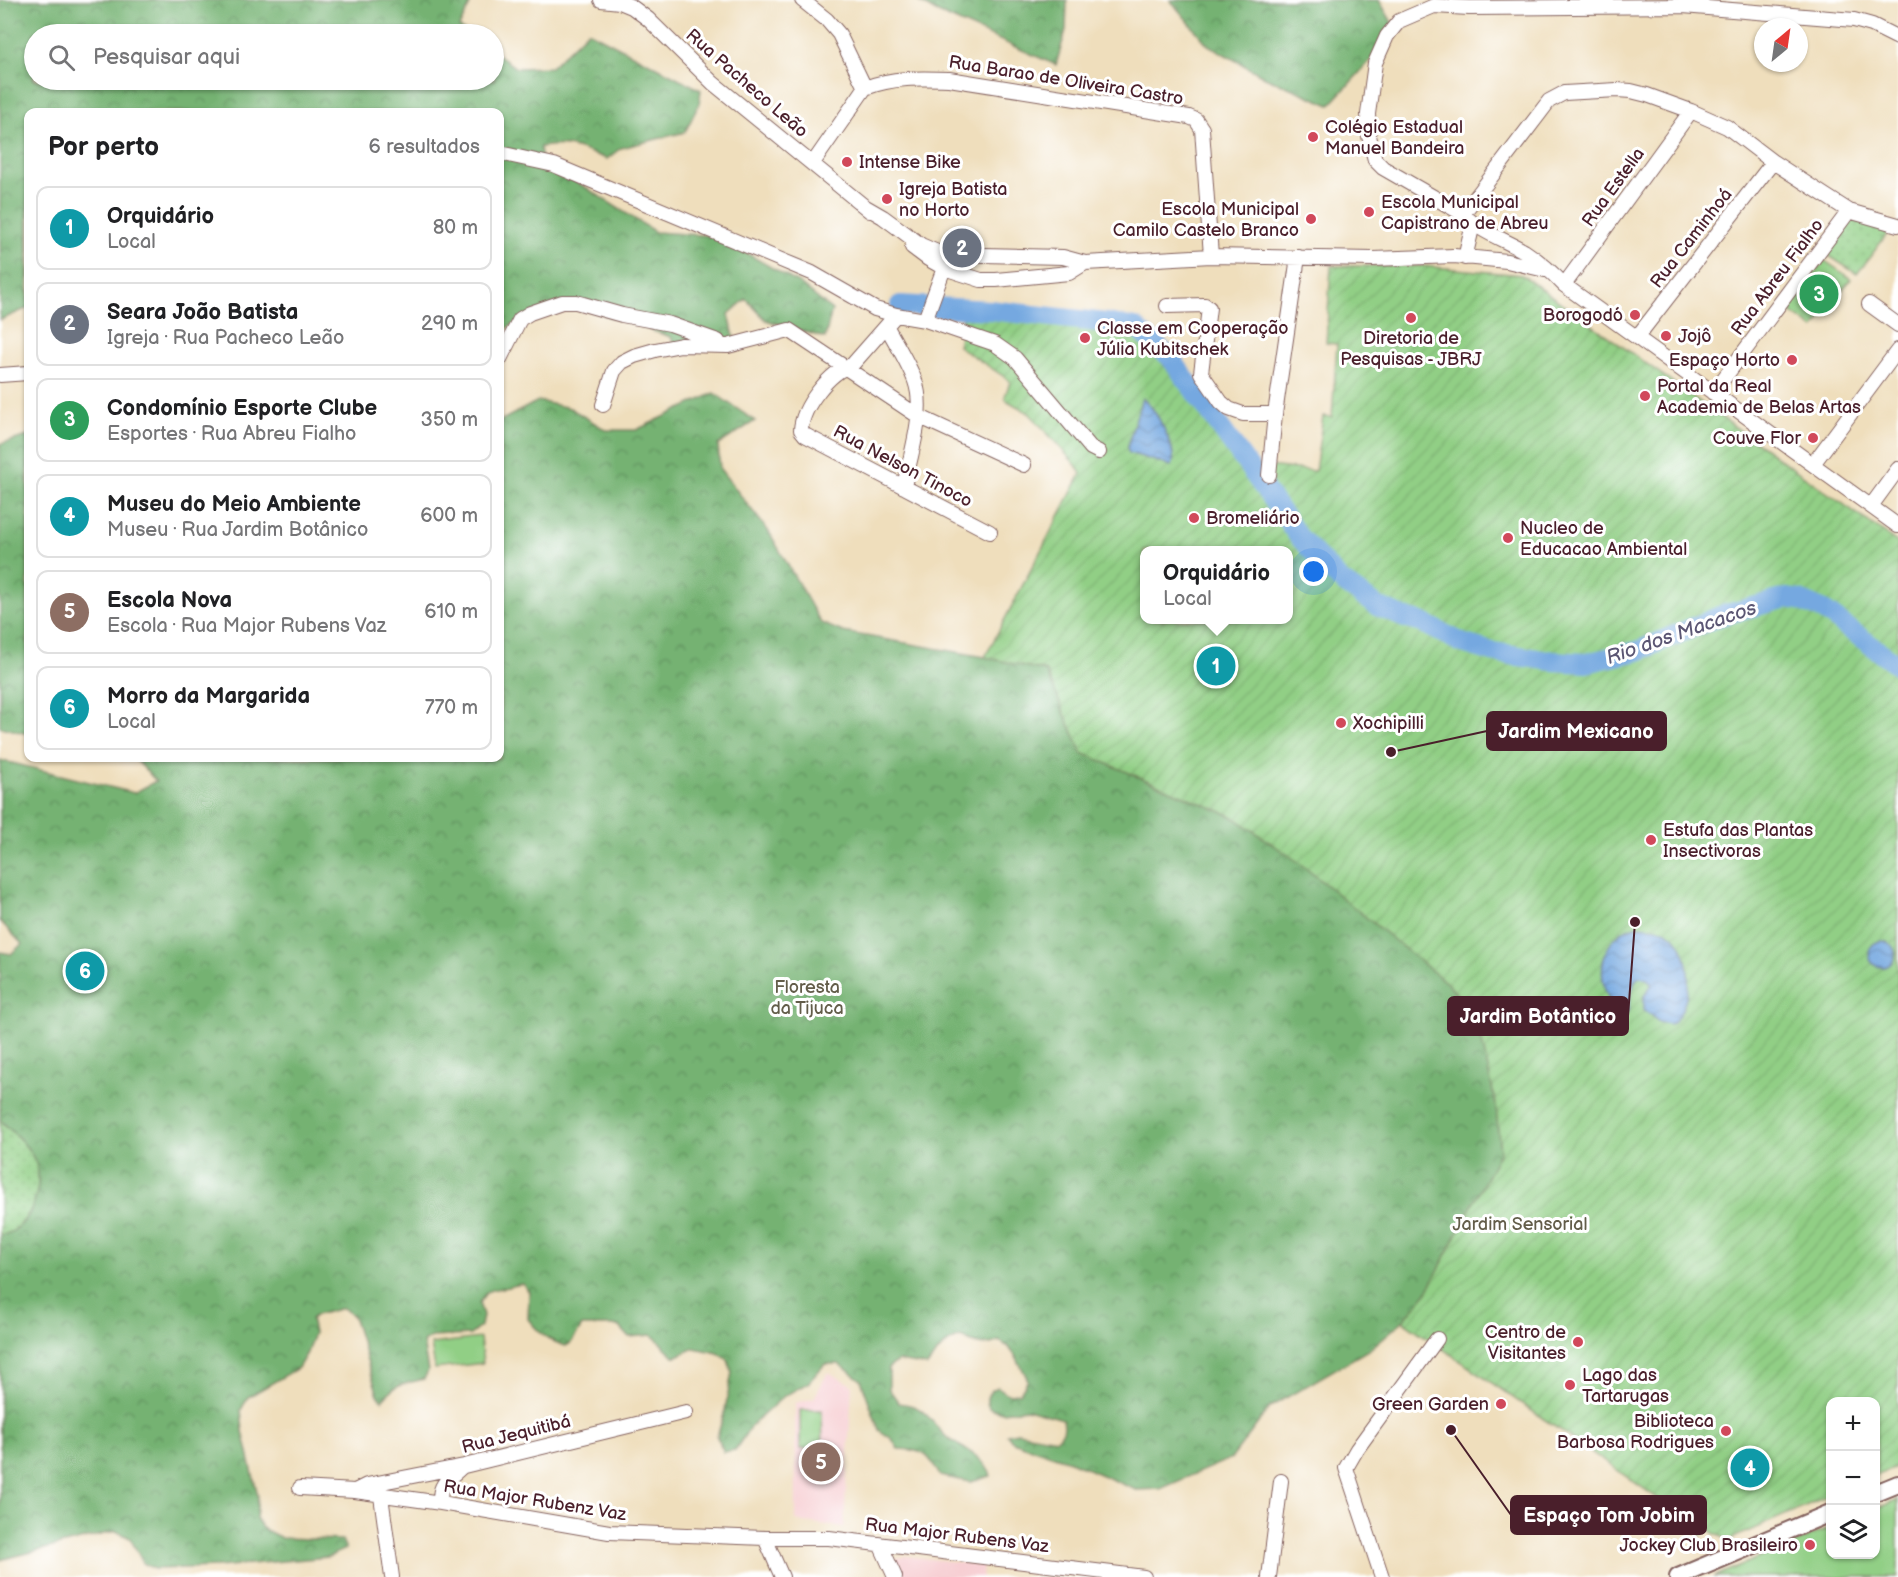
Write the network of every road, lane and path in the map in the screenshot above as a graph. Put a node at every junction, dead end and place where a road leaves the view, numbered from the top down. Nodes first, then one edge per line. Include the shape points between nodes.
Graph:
1 (601, 0) edge
2 (801, 0) edge
3 (1898, 38) edge
4 (865, 88) junction
5 (1691, 111) junction
6 (504, 154) edge
7 (1773, 162) junction
8 (813, 163) junction
9 (864, 206) junction
10 (1849, 211) junction
11 (1468, 219) junction
12 (1898, 225) edge
13 (992, 255) junction
14 (963, 256) junction
15 (1211, 256) junction
16 (1298, 257) junction
17 (1465, 258) junction
18 (1085, 263) junction
19 (947, 269) junction
20 (1551, 271) junction
21 (996, 280) junction
22 (1564, 285) junction
23 (1869, 304) dead end
24 (1167, 306) dead end
25 (896, 315) junction
26 (925, 320) junction
27 (1898, 325) edge
28 (887, 327) junction
29 (1637, 336) junction
30 (728, 346) junction
31 (1898, 350) edge
32 (504, 351) edge
33 (843, 367) junction
34 (24, 373) edge
35 (0, 375) edge
36 (1713, 393) junction
37 (603, 405) dead end
38 (1275, 414) junction
39 (918, 416) junction
40 (1099, 452) dead end
41 (1813, 464) junction
42 (1024, 465) dead end
43 (1898, 469) edge
44 (1269, 475) dead end
45 (904, 487) junction
46 (1871, 506) junction
47 (1898, 526) edge
48 (990, 532) dead end
49 (1437, 1339) dead end
50 (686, 1412) dead end
51 (464, 1466) junction
52 (1281, 1481) dead end
53 (1898, 1484) edge
54 (300, 1488) dead end
55 (355, 1491) junction
56 (1880, 1491) edge
57 (381, 1496) junction
58 (441, 1503) junction
59 (1826, 1515) edge
60 (765, 1538) junction
61 (880, 1544) junction
62 (392, 1577) edge
63 (782, 1577) edge
64 (895, 1577) edge
65 (1144, 1577) edge
66 (1269, 1577) edge
67 (1382, 1577) edge
68 (1678, 1577) edge

1 - 8 street, Rua Pacheco Leão via 620,2 648,19 713,83
2 - 4 street via 839,34
3 - 11 street via 1854,20 1717,8 1434,6 1399,21 1383,44 1375,63 1369,136 1376,160 1383,168
4 - 8 street
4 - 15 street, Rua Barao de Oliveira Castro via 890,80 949,78 1196,120 1202,129
5 - 7 street via 1727,127
5 - 11 street via 1631,91 1564,93 1539,112
5 - 22 street, Rua Estella
6 - 25 street via 554,165 812,273 875,309
7 - 10 street
7 - 29 street, Rua Caminhoá
8 - 9 street, Rua Pacheco Leão
9 - 14 street, Rua Pacheco Leão via 921,245 942,254
9 - 19 street, Rua Pacheco Leão via 928,259
10 - 12 street
10 - 36 street, Rua Abreu Fialho
11 - 17 street
11 - 20 street
13 - 14 street, Rua Pacheco Leão
13 - 18 street, Rua Pacheco Leão via 1063,257
13 - 21 street via 986,270
14 - 19 street
15 - 16 street, Rua Pacheco Leão
15 - 18 street, Rua Pacheco Leão
16 - 17 street, Rua Pacheco Leão
16 - 38 street
17 - 20 street, Rua Pacheco Leão via 1507,261
18 - 21 street, Rua Pacheco Leão via 1069,273
19 - 21 street, Rua Pacheco Leão via 981,280
19 - 26 street
20 - 22 street
22 - 29 street
23 - 27 street
24 - 38 street via 1209,308 1201,373 1221,402 1236,413
25 - 26 street
25 - 28 street
26 - 40 street via 995,344 1015,358 1091,448
28 - 33 street via 852,365
28 - 39 street via 915,381
29 - 36 street
30 - 32 street via 670,324 562,302 520,319
30 - 33 street via 789,330
30 - 37 street via 681,345 622,362 614,371
31 - 41 street
33 - 39 street
33 - 45 street, Rua Nelson Tinoco via 815,397 801,422 801,430
34 - 35 street
36 - 41 street
38 - 44 street
39 - 42 street
39 - 45 street
41 - 46 street
43 - 46 street
45 - 48 street, Rua Nelson Tinoco
46 - 47 street
49 - 67 street via 1346,1468
50 - 51 street, Rua Jequitibá
51 - 55 street, Rua Jequitibá via 366,1485
51 - 58 street via 442,1485
52 - 66 street
53 - 56 main road
54 - 55 street, Rua Major Rubenz Vaz
55 - 57 street, Rua Major Rubenz Vaz
57 - 58 street, Rua Major Rubenz Vaz
57 - 62 street
58 - 60 street, Rua Major Rubenz Vaz via 609,1532
59 - 68 main road
60 - 61 street, Rua Major Rubens Vaz via 829,1538
60 - 63 street
61 - 64 street
61 - 65 street, Rua Major Rubens Vaz

